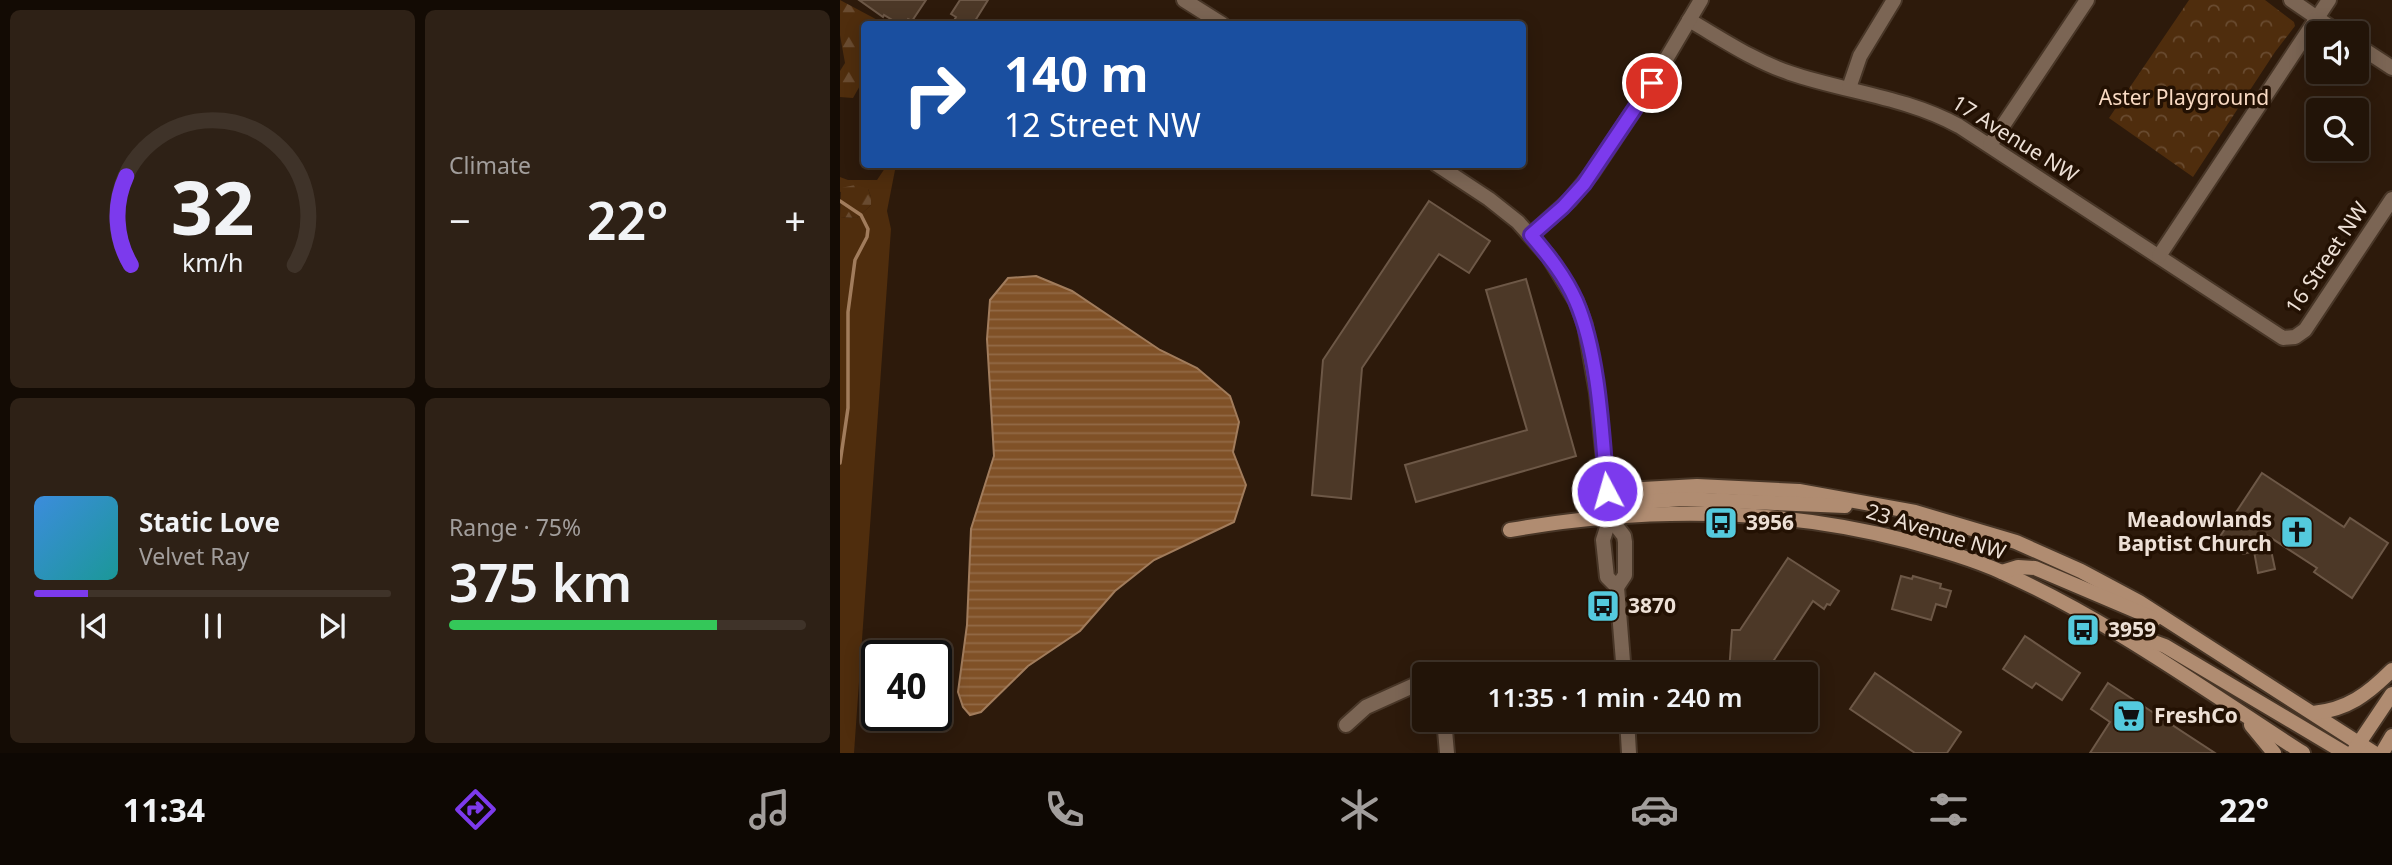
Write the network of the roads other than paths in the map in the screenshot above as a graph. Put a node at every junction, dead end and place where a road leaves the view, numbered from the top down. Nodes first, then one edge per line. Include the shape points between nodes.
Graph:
1 (1184, 0) edge
2 (1701, 0) edge
3 (1894, 0) edge
4 (2087, 0) edge
5 (2291, 0) edge
6 (2329, 0) edge
7 (2317, 19) junction
8 (1689, 20) junction
9 (1217, 21) edge
10 (2320, 21) edge
11 (2369, 53) edge
12 (2392, 68) edge
13 (1849, 88) junction
14 (1990, 145) junction
15 (1442, 168) edge
16 (2392, 199) edge
17 (1531, 235) junction
18 (2159, 256) junction
19 (2295, 337) joint
20 (1607, 491) junction
21 (1905, 510) junction
22 (1610, 519) junction
23 (1510, 530) dead end
24 (2002, 572) junction
25 (1617, 587) junction
26 (2103, 624) junction
27 (2183, 629) junction
28 (1623, 662) edge
29 (2392, 670) edge
30 (1412, 686) edge
31 (2392, 694) edge
32 (2241, 713) junction
33 (2313, 713) junction
34 (1346, 725) dead end
35 (1445, 732) edge
36 (1628, 732) edge
37 (2392, 736) edge
38 (2357, 750) edge
39 (1447, 753) edge
40 (1629, 753) edge
41 (2274, 753) edge
42 (2303, 753) edge
43 (2345, 753) edge
44 (2374, 753) edge
45 (2382, 753) edge

1 - 9 street
2 - 8 street
3 - 13 street via 1860,56
4 - 14 street
5 - 7 street
6 - 7 street
7 - 10 street
7 - 18 street
8 - 13 street, 17 Avenue NW via 1775,68
8 - 17 street via 1592,173
11 - 12 street
13 - 14 street, 17 Avenue NW via 1932,112
14 - 18 street, 17 Avenue NW
15 - 17 street
16 - 19 street, 16 Street NW via 2305,330
17 - 20 street via 1567,284 1585,326
18 - 19 street, 17 Avenue NW via 2278,336
20 - 21 main road, 23 Avenue NW via 1752,487
20 - 22 street
21 - 22 main road via 1682,499 1626,506
21 - 27 main road, 23 Avenue NW via 2035,550 2110,586
22 - 23 main road, 23 Avenue NW
22 - 24 main road, 23 Avenue NW via 1714,513 1809,521 1912,542
22 - 25 street via 1603,540 1607,577
22 - 25 street via 1624,536 1625,576
24 - 26 main road, 23 Avenue NW
24 - 27 main road via 2014,567 2035,568
25 - 28 street
26 - 32 main road, 23 Avenue NW
26 - 43 main road via 2165,646
27 - 33 main road, 23 Avenue NW
29 - 33 main road via 2348,705
30 - 34 street via 1366,707
31 - 38 main road
32 - 41 main road
32 - 42 main road, 23 Avenue NW
33 - 38 main road, 23 Avenue NW
35 - 39 street
36 - 40 street
37 - 45 main road
38 - 44 main road, 23 Avenue NW

